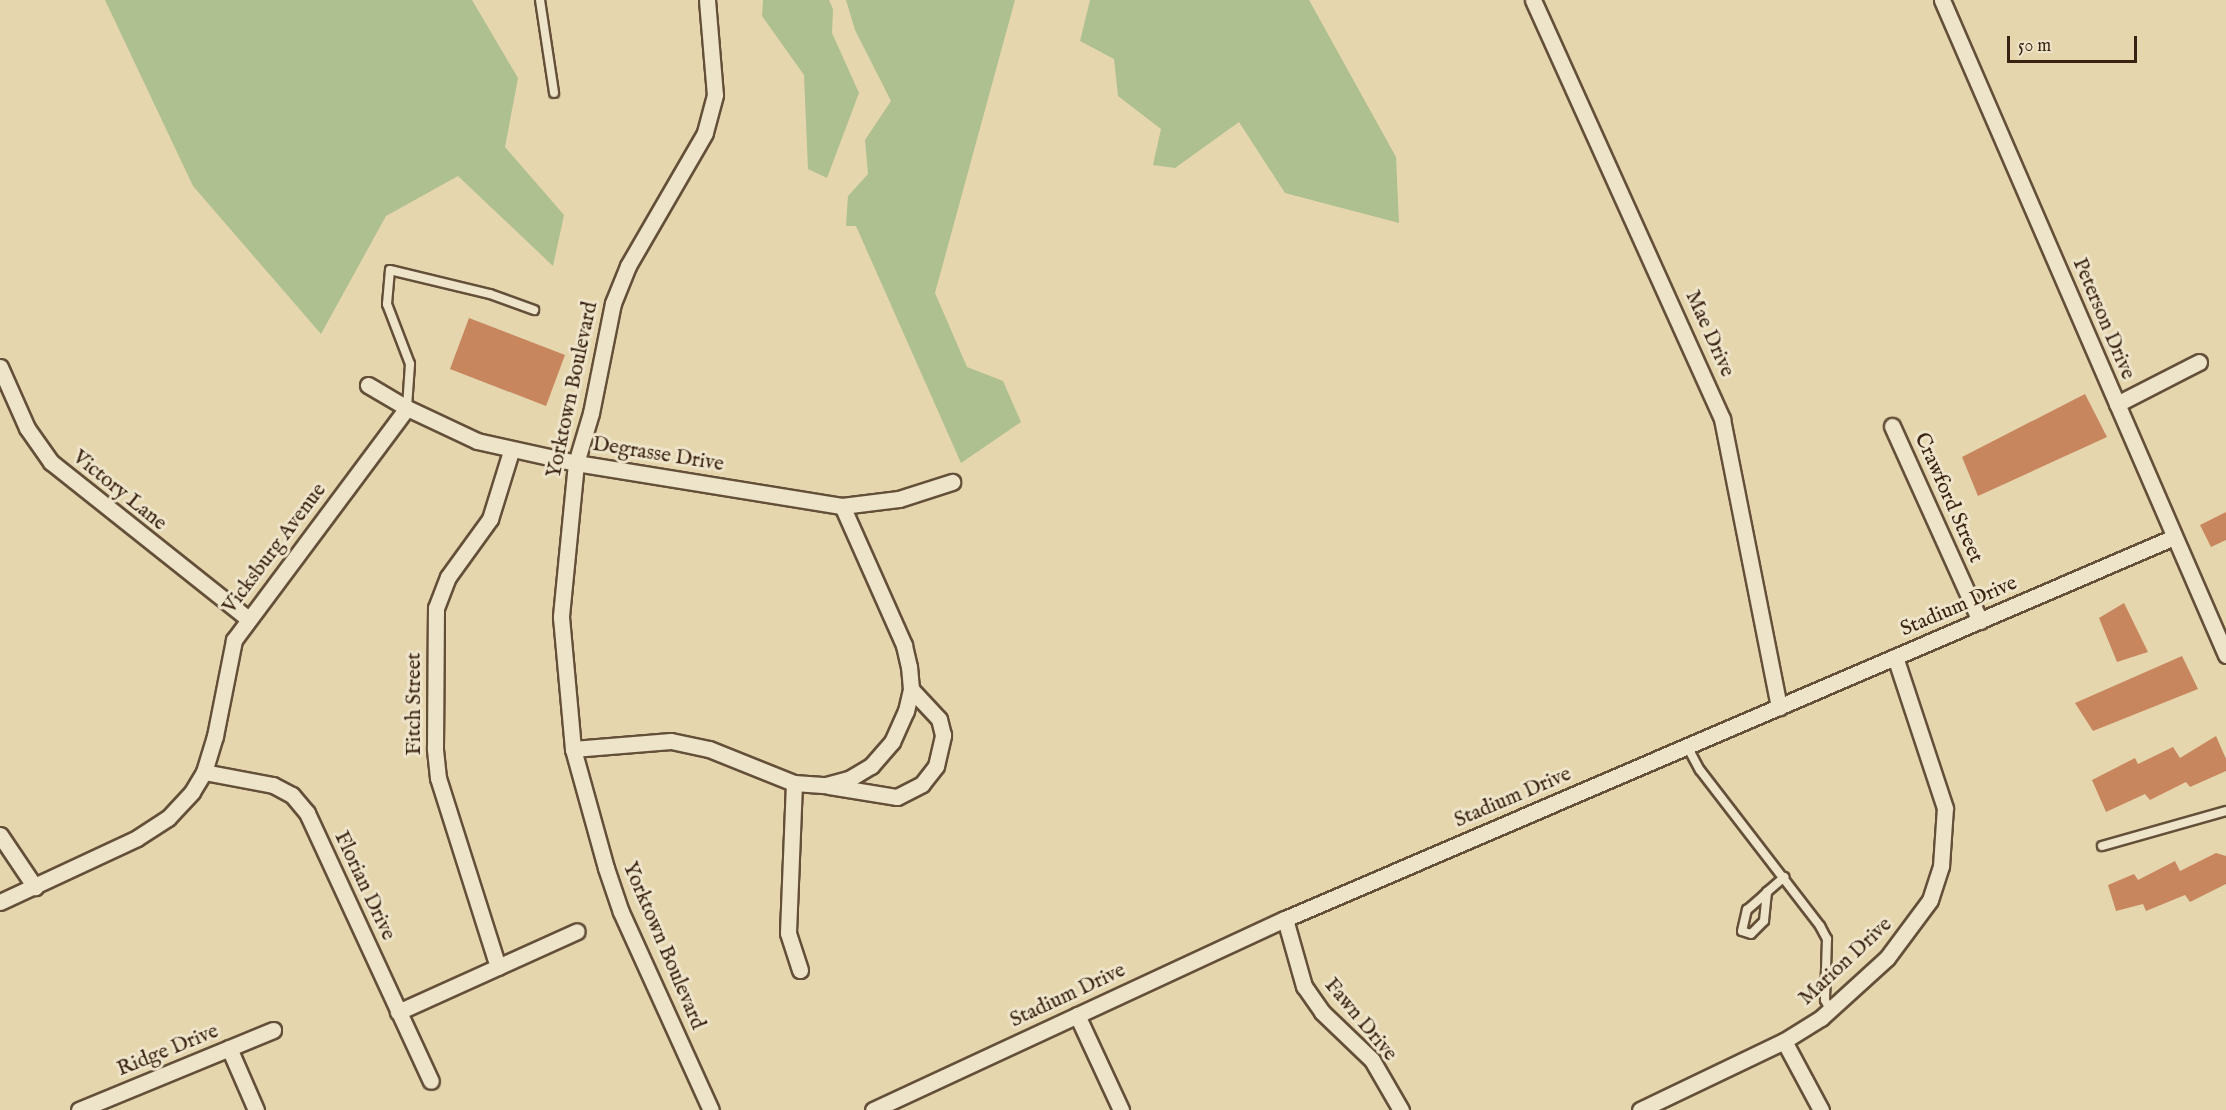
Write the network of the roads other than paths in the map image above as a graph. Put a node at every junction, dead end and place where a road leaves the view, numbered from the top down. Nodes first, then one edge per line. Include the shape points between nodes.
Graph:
1 (540, 0) edge
2 (707, 0) edge
3 (1533, 0) edge
4 (1942, 0) edge
5 (554, 93) dead end
6 (534, 310) dead end
7 (2199, 362) dead end
8 (0, 367) edge
9 (368, 385) dead end
10 (2117, 404) junction
11 (406, 408) junction
12 (1892, 426) dead end
13 (511, 451) junction
14 (576, 463) junction
15 (952, 482) dead end
16 (842, 506) junction
17 (2174, 537) junction
18 (247, 618) junction
19 (1980, 621) junction
20 (2226, 655) edge
21 (1895, 657) junction
22 (912, 689) junction
23 (1779, 707) junction
24 (1687, 746) junction
25 (573, 749) junction
26 (204, 772) junction
27 (794, 783) junction
28 (826, 785) junction
29 (2226, 811) edge
30 (0, 836) edge
31 (2102, 846) dead end
32 (1784, 877) junction
33 (35, 887) junction
34 (1767, 892) junction
35 (0, 902) edge
36 (1285, 919) junction
37 (577, 931) dead end
38 (498, 967) junction
39 (800, 970) dead end
40 (1830, 1010) junction
41 (398, 1012) junction
42 (1077, 1015) junction
43 (273, 1030) dead end
44 (1784, 1041) junction
45 (229, 1048) junction
46 (431, 1081) dead end
47 (79, 1110) edge
48 (256, 1110) edge
49 (711, 1110) edge
50 (873, 1110) edge
51 (1121, 1110) edge
52 (1401, 1110) edge
53 (1640, 1110) edge
54 (1821, 1110) edge

1 - 5 lane
2 - 14 street, Yorktown Boulevard via 715,95 689,164 620,284
3 - 23 street, Mae Drive via 1722,419
4 - 10 street, Peterson Drive
6 - 11 lane via 490,294 390,270 387,304 410,364
7 - 10 street
8 - 18 street, Victory Lane via 27,428 51,462
9 - 11 street, Degrasse Drive
10 - 17 street, Peterson Drive
11 - 13 street, Degrasse Drive via 442,426
11 - 18 street, Vicksburg Avenue
12 - 19 street, Crawford Street
13 - 14 street, Degrasse Drive
13 - 38 street, Fitch Street via 490,519 448,577 436,608 438,778
14 - 16 street, Degrasse Drive
14 - 25 street, Yorktown Boulevard via 561,617
15 - 16 street, Degrasse Drive via 899,499
16 - 22 street via 904,645
17 - 19 street, Stadium Drive
17 - 20 street, Peterson Drive
18 - 26 street, Vicksburg Avenue via 234,640
19 - 21 street, Stadium Drive
21 - 23 street, Stadium Drive
21 - 40 street, Marion Drive via 1945,808 1941,866 1930,900 1907,935
22 - 28 street via 892,742 871,766 849,779
22 - 28 street via 939,719 943,735 936,766 922,784 897,797
23 - 24 street, Stadium Drive
24 - 32 lane via 1700,770
24 - 36 street, Stadium Drive
25 - 27 street via 671,741 709,749
25 - 49 street, Yorktown Boulevard via 621,912
26 - 33 street, Vicksburg Avenue via 168,818 137,838
26 - 41 street, Florian Drive via 273,785 292,795 307,813
27 - 28 street
27 - 39 street via 788,933
29 - 31 lane
30 - 33 street
32 - 34 lane
32 - 40 lane via 1827,939 1825,1000
33 - 35 street, Vicksburg Avenue
34 - 34 lane via 1748,910 1742,931 1751,933 1764,921
36 - 42 street, Stadium Drive
36 - 52 street, Fawn Drive via 1304,986 1322,1012 1372,1060
37 - 38 street
38 - 41 street
40 - 44 street, Marion Drive
41 - 46 street, Florian Drive
42 - 50 street, Stadium Drive
42 - 51 street
43 - 45 street, Ridge Drive
44 - 53 street
44 - 54 street
45 - 47 street, Ridge Drive
45 - 48 street

